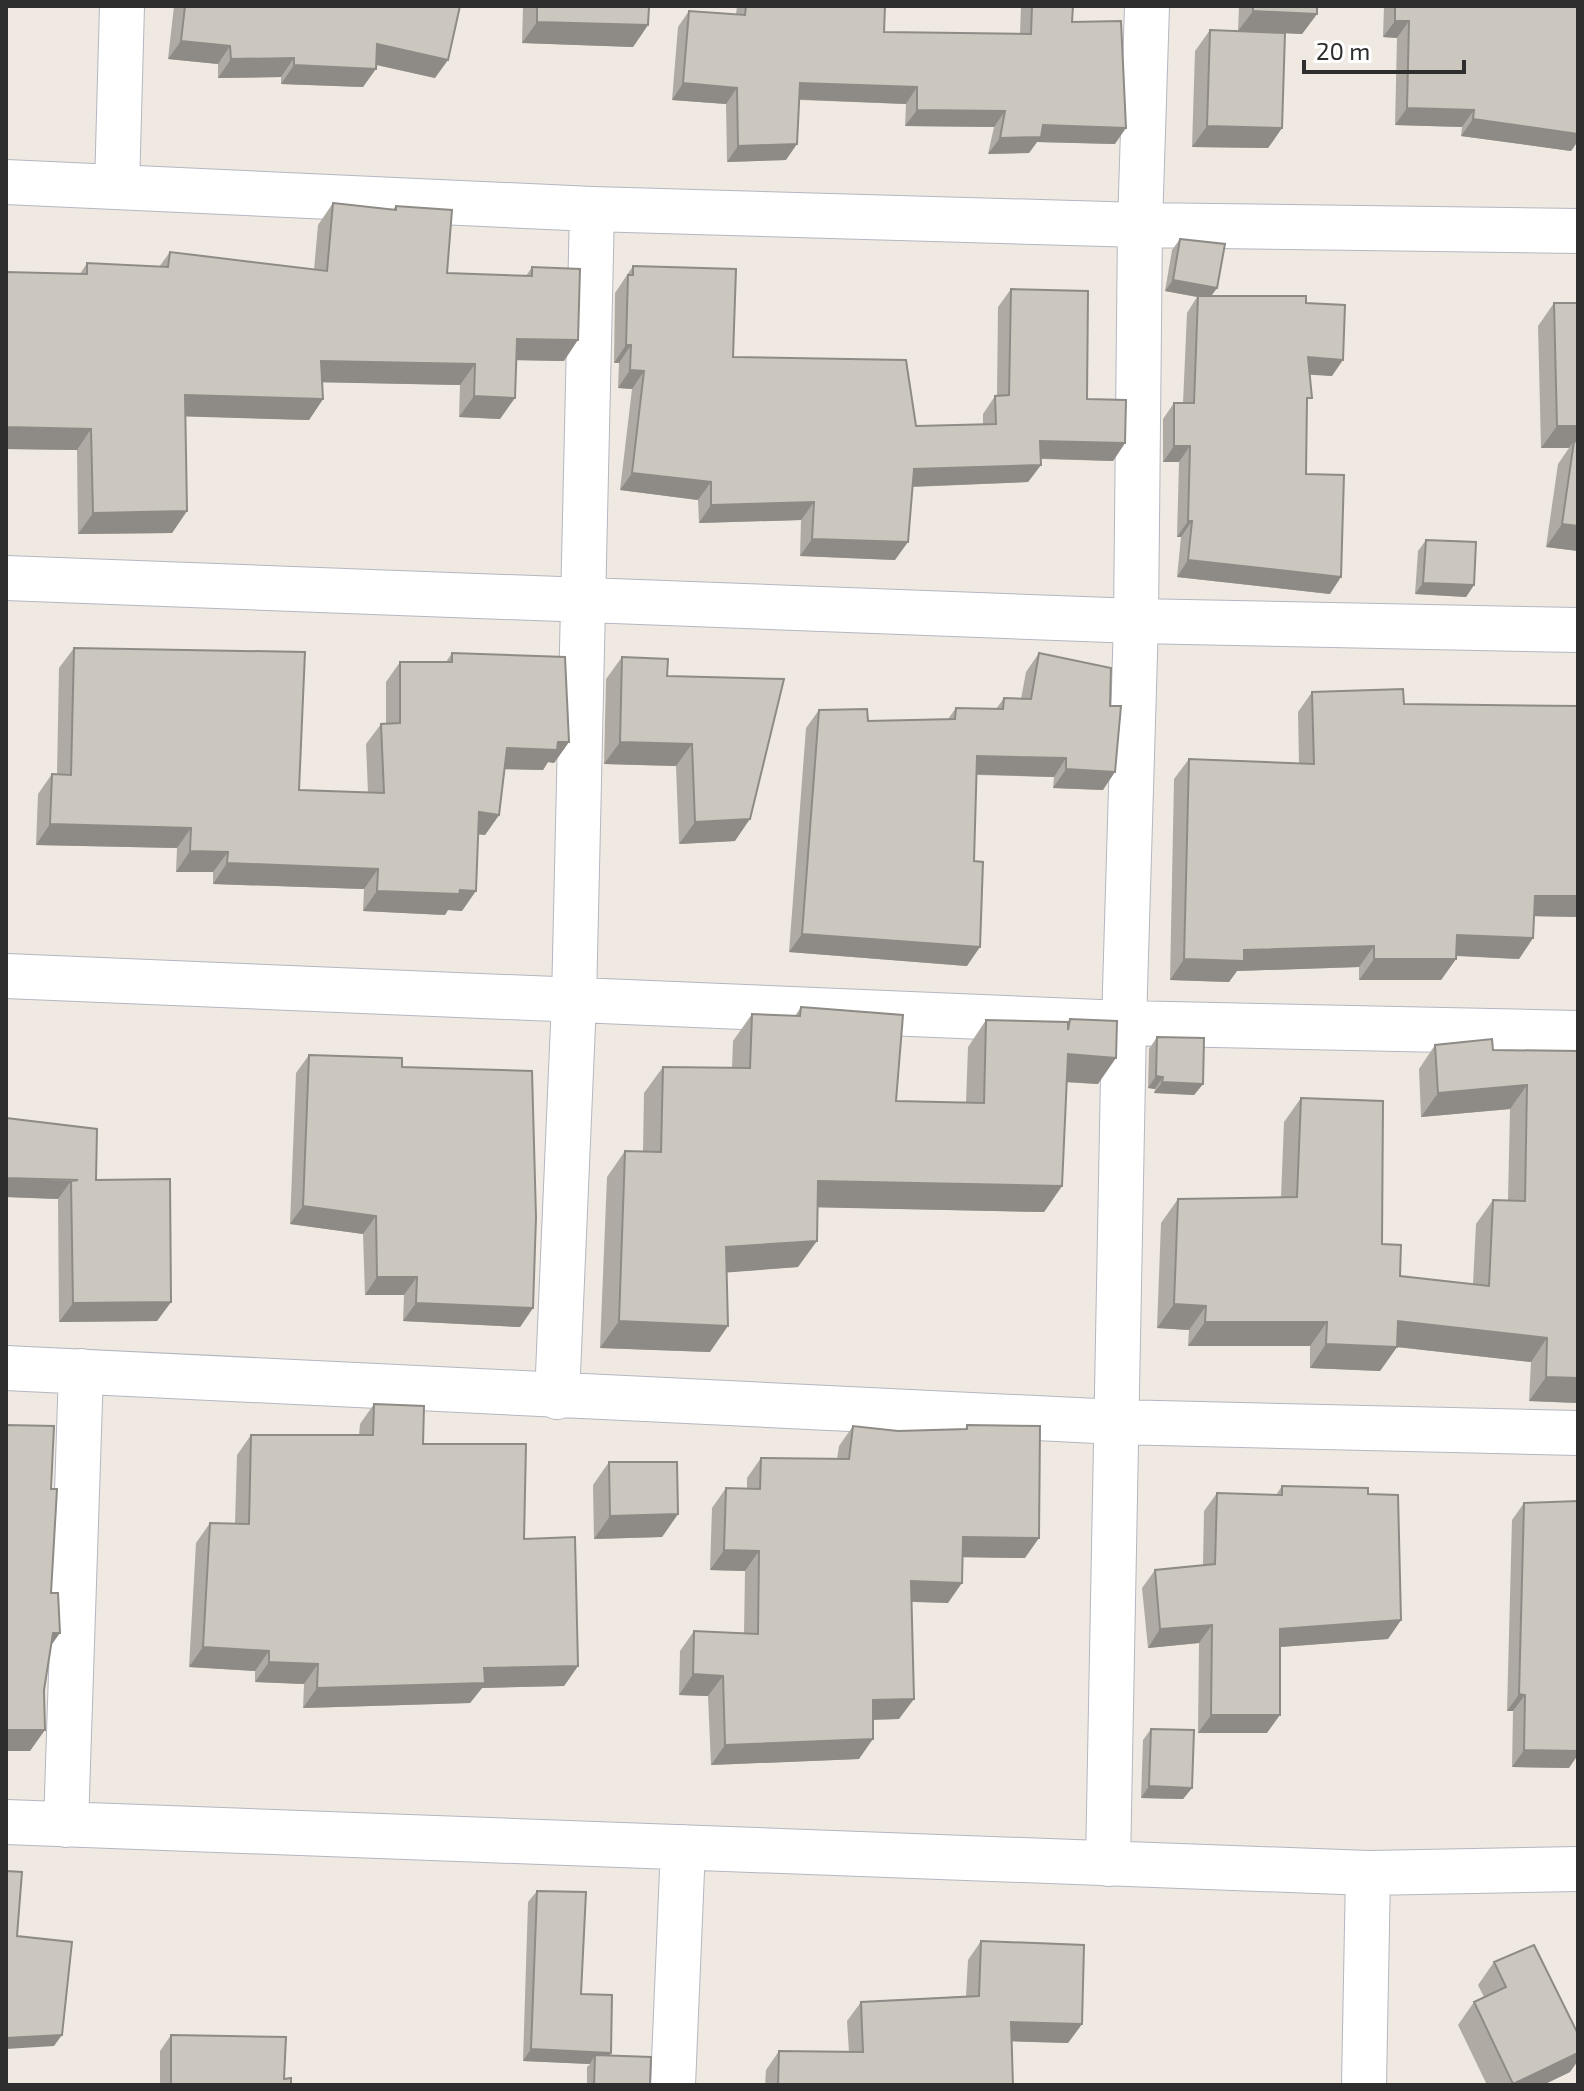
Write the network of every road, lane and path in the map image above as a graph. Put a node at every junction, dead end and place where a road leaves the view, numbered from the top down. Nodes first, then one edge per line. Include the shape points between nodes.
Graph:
1 (122, 6) edge
2 (1147, 6) edge
3 (6, 182) edge
4 (117, 187) junction
5 (592, 209) junction
6 (1140, 225) junction
7 (1578, 231) edge
8 (6, 578) edge
9 (582, 599) junction
10 (1136, 621) junction
11 (1578, 630) edge
12 (6, 976) edge
13 (574, 1001) junction
14 (1124, 1023) junction
15 (1578, 1033) edge
16 (6, 1368) edge
17 (81, 1371) junction
18 (557, 1397) junction
19 (1117, 1422) junction
20 (1578, 1433) edge
21 (6, 1822) edge
22 (66, 1825) junction
23 (683, 1847) junction
24 (1108, 1864) junction
25 (1578, 1869) edge
26 (1368, 1873) junction
27 (673, 2085) edge
28 (1364, 2085) edge

1 - 4 street
2 - 6 street
3 - 4 street
4 - 5 street
5 - 6 street
5 - 9 street
6 - 7 street
6 - 10 street
8 - 9 street
9 - 10 street
9 - 13 street
10 - 11 street
10 - 14 street
12 - 13 street
13 - 14 street
13 - 18 street
14 - 15 street
14 - 19 street
16 - 17 street
17 - 18 street
17 - 22 street
18 - 19 street
19 - 20 street
19 - 24 street
21 - 22 street
22 - 23 street
23 - 24 street
23 - 27 street
24 - 26 street
25 - 26 street
26 - 28 street

